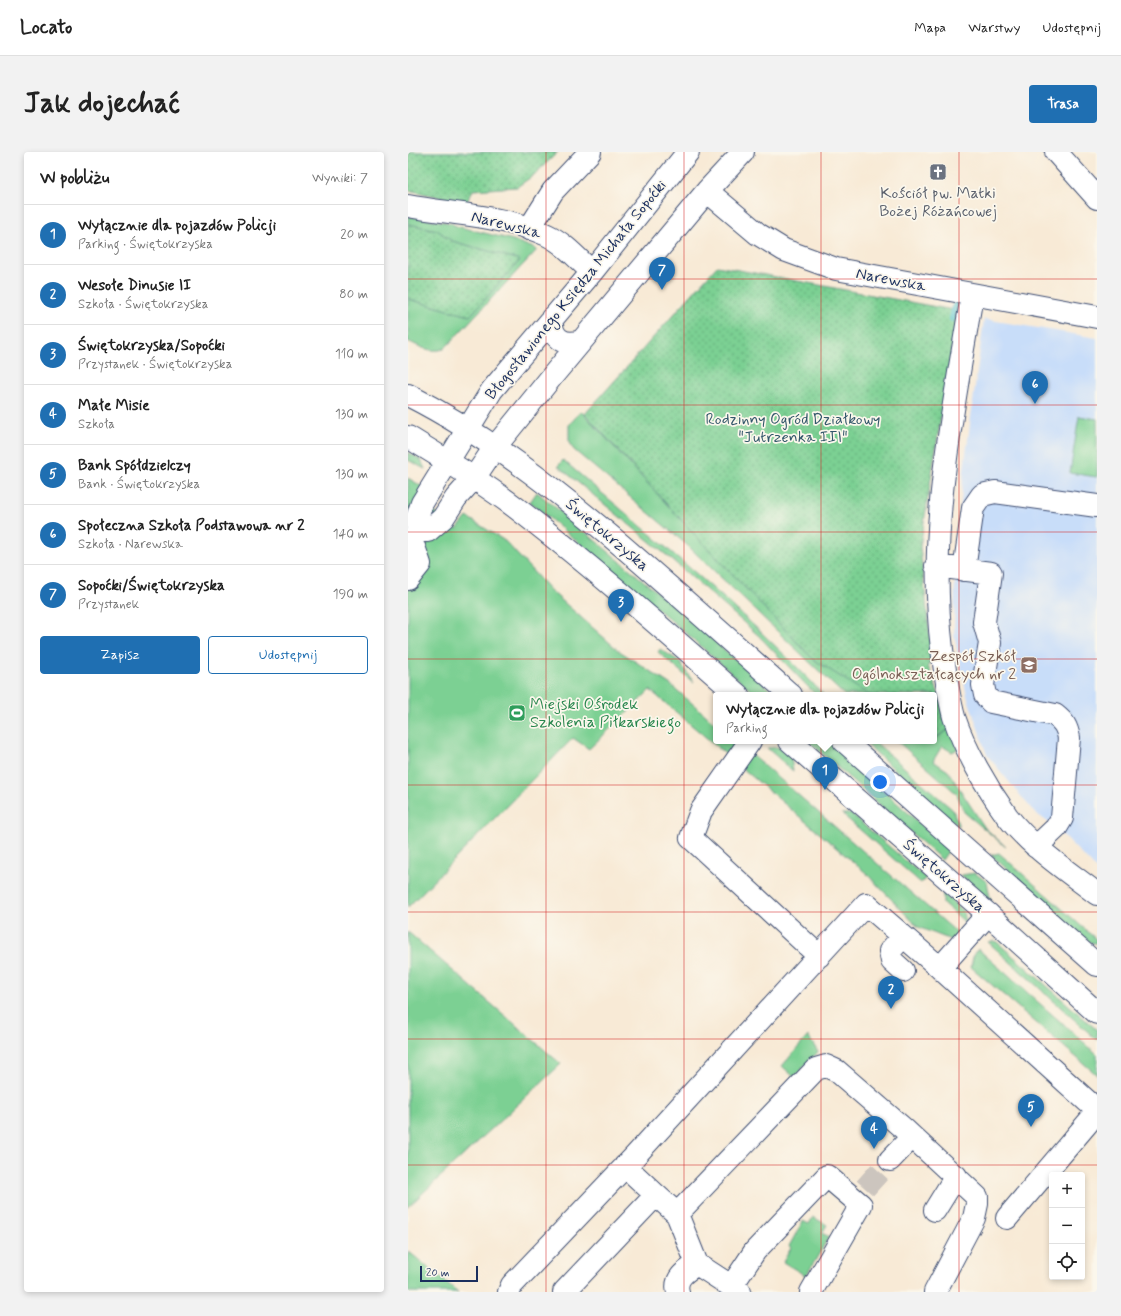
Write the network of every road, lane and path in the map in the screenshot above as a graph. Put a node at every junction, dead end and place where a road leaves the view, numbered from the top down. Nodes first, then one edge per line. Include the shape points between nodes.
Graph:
1 (590, 152) edge
2 (688, 152) edge
3 (743, 152) edge
4 (1056, 152) edge
5 (707, 191) junction
6 (1097, 198) edge
7 (408, 206) edge
8 (529, 229) junction
9 (592, 272) junction
10 (972, 294) junction
11 (1097, 317) edge
12 (552, 318) junction
13 (581, 341) junction
14 (408, 395) edge
15 (467, 429) junction
16 (408, 437) edge
17 (495, 447) junction
18 (448, 461) junction
19 (474, 478) junction
20 (1097, 506) edge
21 (413, 537) edge
22 (936, 566) junction
23 (964, 570) junction
24 (408, 578) edge
25 (735, 692) edge
26 (788, 692) edge
27 (748, 744) edge
28 (793, 744) edge
29 (847, 744) edge
30 (1036, 847) junction
31 (1097, 894) edge
32 (1028, 904) junction
33 (988, 914) junction
34 (898, 931) junction
35 (819, 956) junction
36 (1096, 961) edge
37 (940, 968) junction
38 (903, 970) dead end
39 (1097, 1013) edge
40 (1097, 1111) edge
41 (912, 1137) junction
42 (890, 1160) tunnel mouth
43 (625, 1166) junction
44 (956, 1176) junction
45 (656, 1195) junction
46 (935, 1210) dead end
47 (677, 1214) junction
48 (1007, 1218) dead end
49 (696, 1264) junction
50 (735, 1289) edge
51 (509, 1292) edge
52 (564, 1292) edge
53 (678, 1292) edge
54 (812, 1292) edge
55 (935, 1292) edge

1 - 8 street via 553,191
2 - 9 street, Błogosławionego Księdza Michała Sopoćki
3 - 5 street
4 - 6 street
5 - 10 street, Narewska via 758,234 784,250 844,271
5 - 13 street
7 - 8 street, Narewska via 503,221
8 - 9 street, Narewska via 547,234 559,242
9 - 12 street, Błogosławionego Księdza Michała Sopoćki
10 - 11 street, Narewska
10 - 22 street via 944,467
12 - 13 street via 552,331 561,341 568,344
12 - 15 street, Błogosławionego Księdza Michała Sopoćki via 492,390
13 - 17 street
14 - 15 street, Świętokrzyska
15 - 17 street, Świętokrzyska
15 - 18 street, Błogosławionego Księdza Michała Sopoćki
16 - 18 street
17 - 19 street
17 - 26 street, Świętokrzyska via 590,519
18 - 19 street
18 - 21 street, Błogosławionego Księdza Michała Sopoćki via 422,503
19 - 21 street via 443,518 428,531
19 - 25 street via 572,552
20 - 23 street via 995,492 982,495 973,508
21 - 24 street via 420,564
22 - 23 street
22 - 30 street via 944,669 954,717 990,790 1008,816
23 - 30 street via 991,573 984,622 990,643 985,695 991,702 999,705 1055,715 1068,729 1062,818 1056,828
27 - 35 street via 701,811 691,838
28 - 33 street, Świętokrzyska
29 - 32 street
30 - 31 street
32 - 33 street via 1010,900 994,907
32 - 36 street
33 - 37 street
33 - 39 street, Świętokrzyska
34 - 35 street via 866,904
34 - 37 street
34 - 38 street via 890,951 892,961
35 - 43 street
37 - 40 street
40 - 48 street
41 - 42 street
41 - 44 street
41 - 47 street via 837,1071 820,1066
43 - 45 street
43 - 51 street via 512,1285
44 - 46 street
44 - 55 street via 977,1197 976,1211
45 - 47 street
45 - 52 street
47 - 49 street
49 - 50 street
49 - 53 street via 683,1272 677,1281
50 - 54 street via 755,1251 827,1176 861,1194 861,1205

